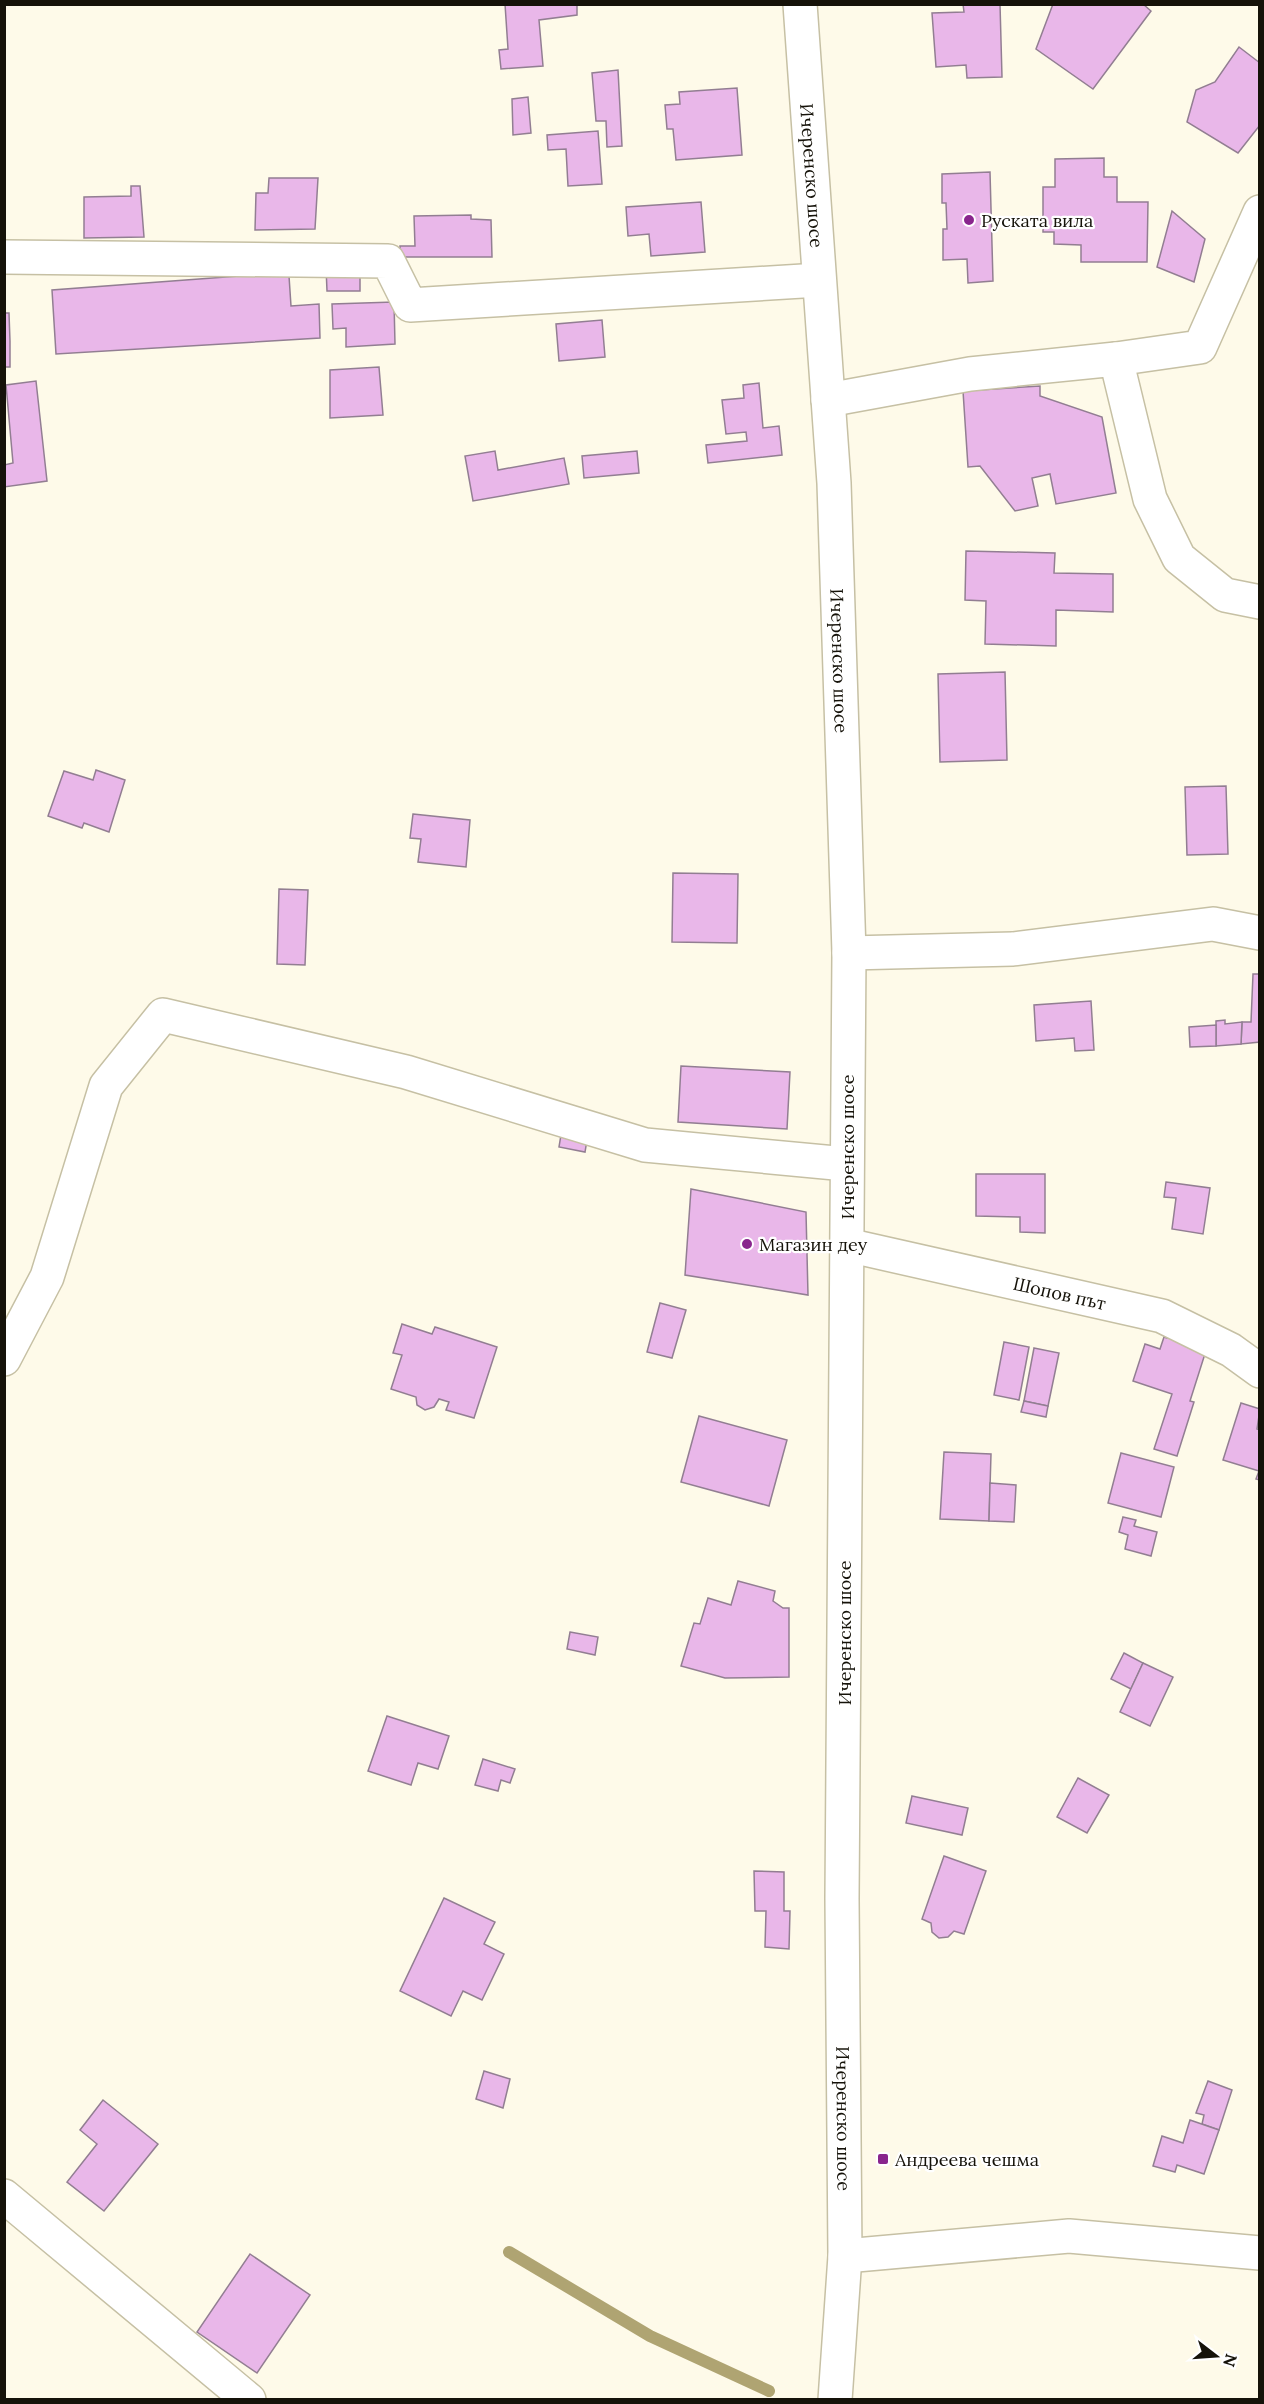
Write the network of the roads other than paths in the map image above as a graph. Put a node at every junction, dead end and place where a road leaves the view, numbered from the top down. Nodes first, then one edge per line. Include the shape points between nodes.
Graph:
1 (800, 4) edge
2 (1260, 212) edge
3 (4, 257) edge
4 (819, 280) junction
5 (1116, 359) junction
6 (828, 400) junction
7 (1260, 602) edge
8 (1260, 933) edge
9 (849, 953) junction
10 (846, 1164) junction
11 (847, 1245) junction
12 (4, 1359) edge
13 (1260, 1371) edge
14 (4, 2196) edge
15 (1260, 2253) edge
16 (844, 2256) junction
17 (249, 2400) edge
18 (835, 2400) edge

1 - 4 street, Ичеренско шосе
2 - 5 street via 1200,347
3 - 4 street via 388,261 410,304
4 - 6 street, Ичеренско шосе
5 - 6 street via 970,374
5 - 7 street via 1150,499 1179,558 1225,595
6 - 9 street, Ичеренско шосе
8 - 9 street via 1213,924 1013,949
9 - 10 street, Ичеренско шосе
10 - 11 street, Ичеренско шосе
10 - 12 street via 645,1145 406,1072 163,1015 106,1086 47,1277
11 - 13 street, Шопов път via 1162,1316 1231,1350
11 - 16 street, Ичеренско шосе via 842,1887
14 - 17 street
15 - 16 street via 1069,2236
16 - 18 street, Ичеренско шосе

